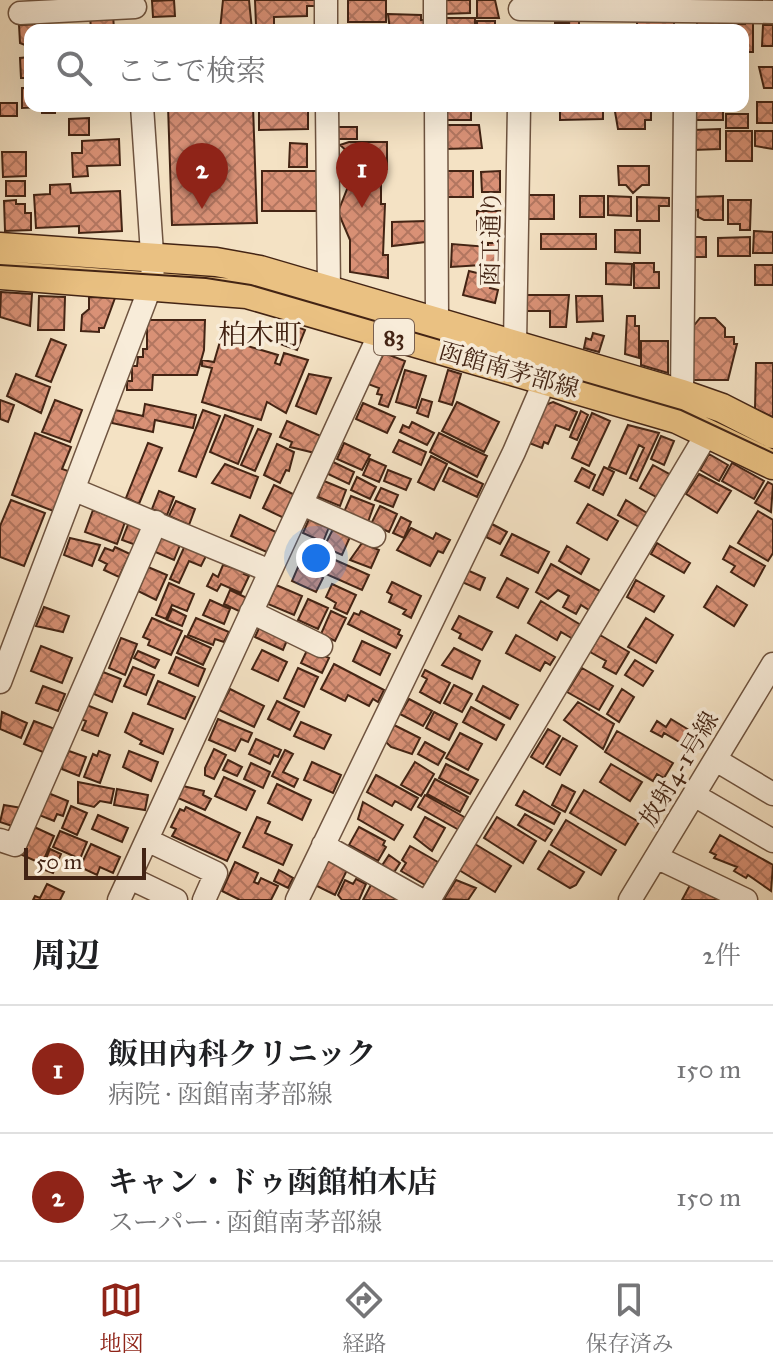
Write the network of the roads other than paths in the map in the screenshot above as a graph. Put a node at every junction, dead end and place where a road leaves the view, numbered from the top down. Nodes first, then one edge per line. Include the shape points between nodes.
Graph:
1 (326, 0) edge
2 (435, 0) edge
3 (135, 4) edge
4 (773, 12) edge
5 (20, 13) dead end
6 (520, 13) edge
7 (686, 14) edge
8 (54, 21) edge
9 (136, 24) edge
10 (326, 24) edge
11 (435, 24) edge
12 (142, 112) edge
13 (327, 112) edge
14 (436, 112) edge
15 (519, 112) edge
16 (685, 112) edge
17 (2, 253) edge
18 (151, 271) junction
19 (0, 275) edge
20 (329, 291) junction
21 (437, 322) junction
22 (380, 333) junction
23 (512, 357) junction
24 (542, 380) junction
25 (682, 394) junction
26 (708, 432) junction
27 (773, 434) edge
28 (773, 465) edge
29 (75, 490) junction
30 (302, 504) junction
31 (156, 522) junction
32 (374, 536) dead end
33 (270, 571) junction
34 (251, 612) junction
35 (321, 646) dead end
36 (773, 664) edge
37 (0, 682) edge
38 (716, 760) junction
39 (773, 794) edge
40 (694, 795) junction
41 (0, 840) edge
42 (147, 840) junction
43 (773, 841) edge
44 (323, 845) junction
45 (656, 857) junction
46 (130, 878) junction
47 (119, 900) edge
48 (176, 900) edge
49 (204, 900) edge
50 (297, 900) edge
51 (421, 900) edge
52 (429, 900) edge
53 (630, 900) edge
54 (746, 900) edge

1 - 10 street
2 - 11 street
3 - 8 street
3 - 9 street
4 - 7 street
5 - 8 street
6 - 7 street
12 - 18 street
13 - 20 street
14 - 21 street
15 - 23 street, 函工通り
16 - 25 street
17 - 18 main road, 函館南茅部線 / 83
18 - 19 main road, 函館南茅部線 / 83
18 - 20 main road, 函館南茅部線 / 83 via 239,265
18 - 22 main road, 函館南茅部線 / 83
18 - 29 street
20 - 21 main road, 函館南茅部線 / 83
21 - 23 main road, 函館南茅部線 / 83
22 - 23 main road, 函館南茅部線 / 83
22 - 30 street
23 - 24 main road, 函館南茅部線 / 83
23 - 25 main road, 函館南茅部線 / 83
24 - 26 main road, 函館南茅部線 / 83
24 - 44 street via 514,452
25 - 27 main road, 函館南茅部線 / 83
26 - 28 main road, 函館南茅部線 / 83
26 - 52 street
29 - 31 street
29 - 37 street
30 - 32 street
30 - 33 street
31 - 33 street
31 - 41 street via 15,845
33 - 34 street
34 - 35 street
34 - 42 street
36 - 38 street, 放射4-1号線
38 - 39 street
38 - 40 street, 放射4-1号線
40 - 43 street
40 - 45 street, 放射4-1号線
42 - 46 street
42 - 49 street via 216,873
44 - 50 street
44 - 51 street
45 - 53 street, 放射4-1号線
45 - 54 street
46 - 47 street
46 - 48 street

